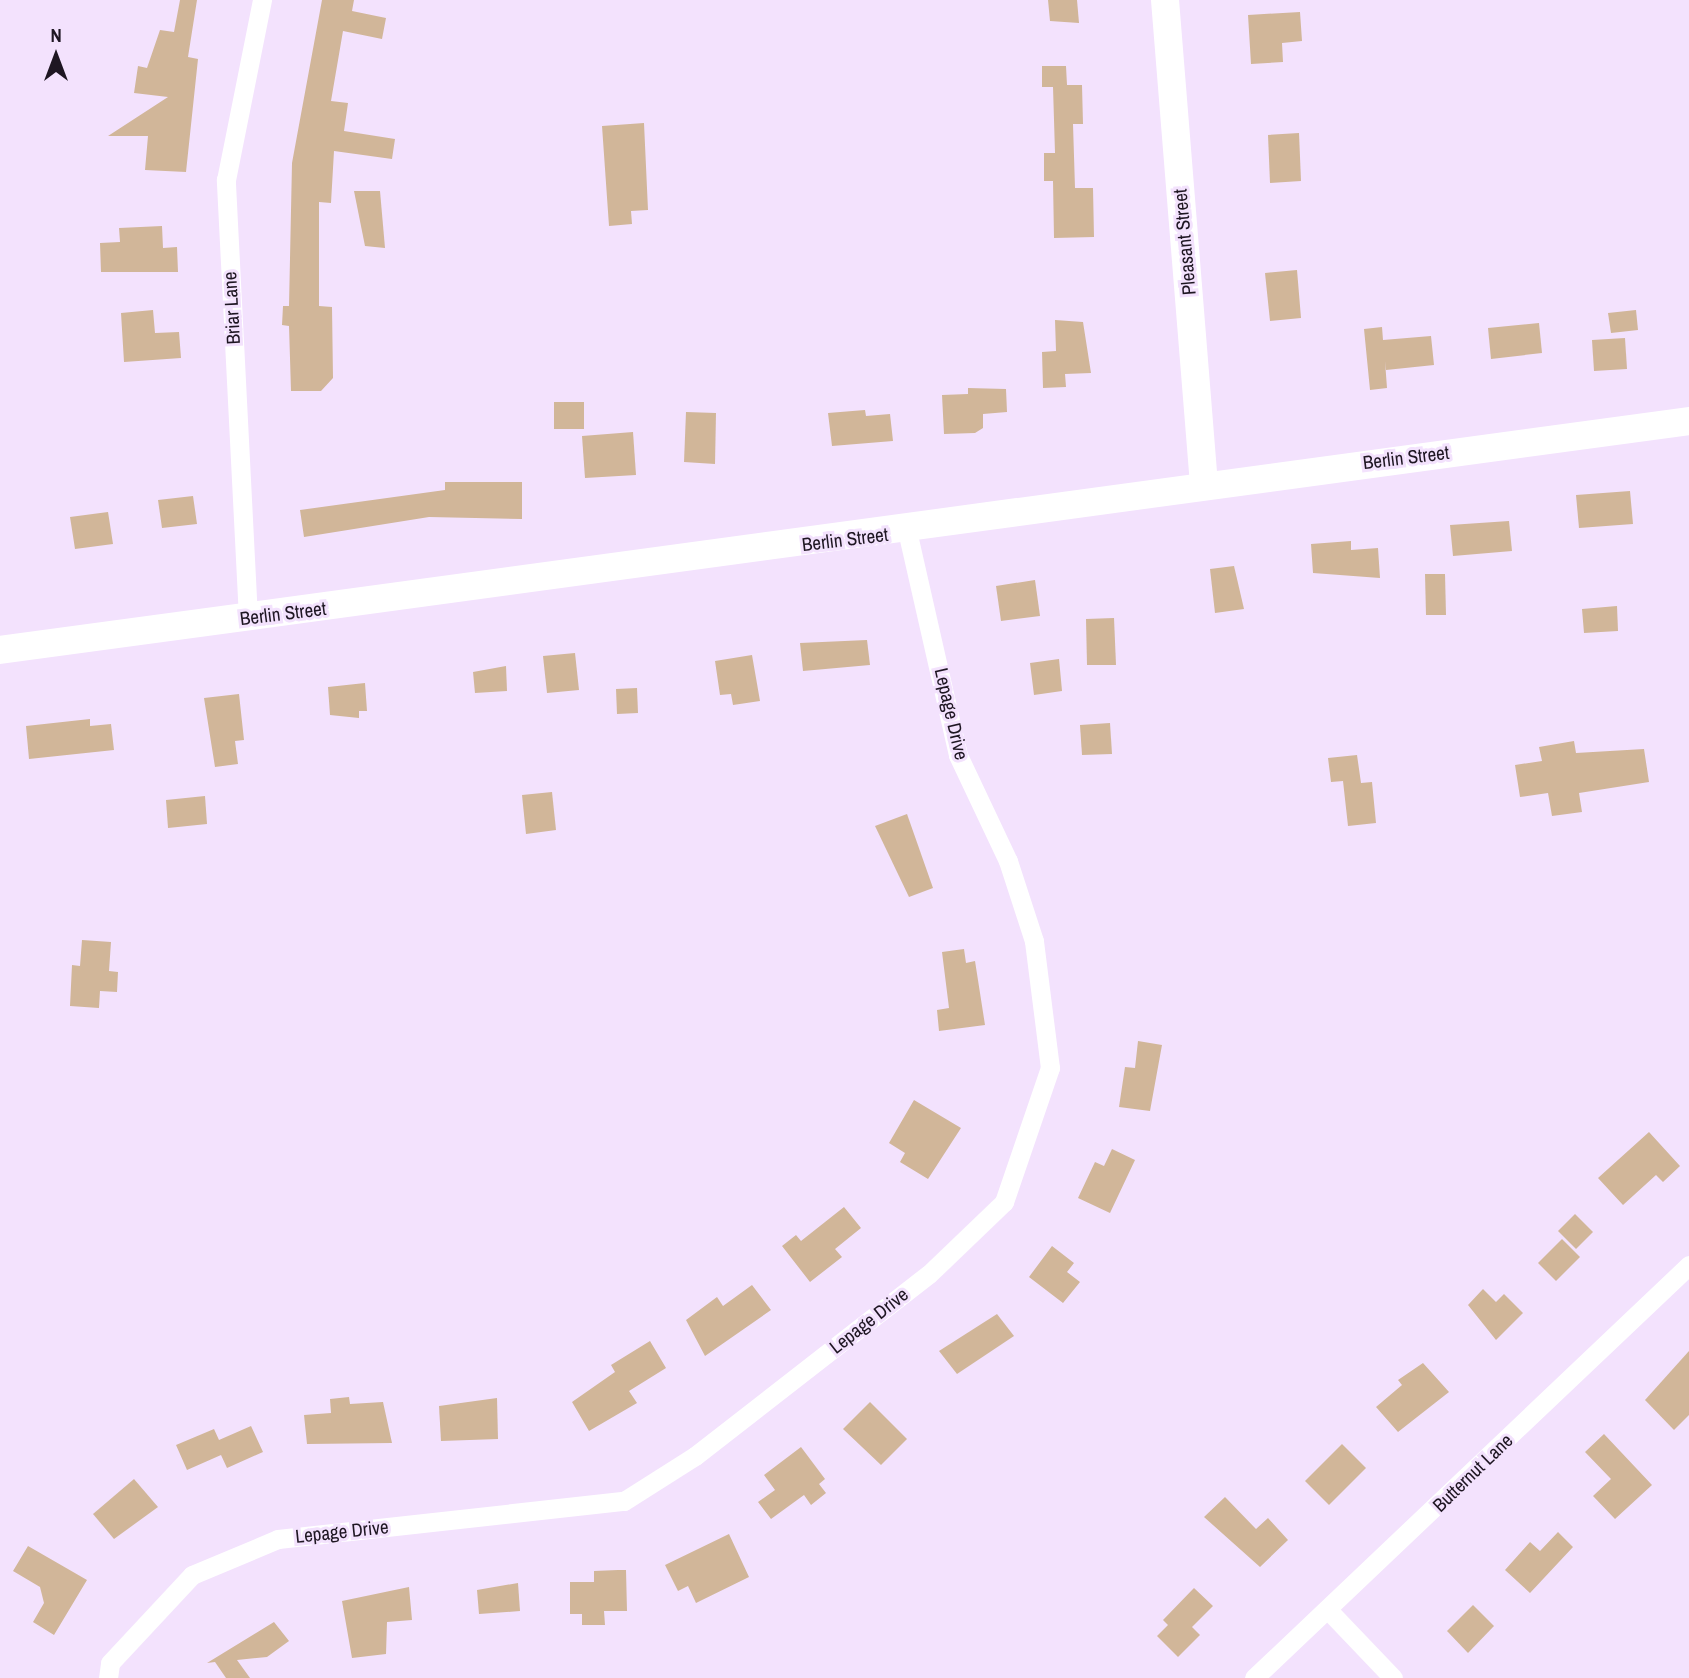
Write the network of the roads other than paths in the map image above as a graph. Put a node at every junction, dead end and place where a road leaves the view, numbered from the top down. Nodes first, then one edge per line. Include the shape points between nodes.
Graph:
1 (262, 0) edge
2 (1165, 0) edge
3 (1689, 421) edge
4 (1204, 484) junction
5 (907, 531) junction
6 (248, 618) junction
7 (0, 650) edge
8 (1689, 1265) edge
9 (1330, 1612) junction
10 (108, 1678) edge
11 (1254, 1678) edge
12 (1393, 1678) edge

1 - 6 street, Briar Lane via 226,180
2 - 4 main road, Pleasant Street
3 - 4 main road, Berlin Street
4 - 5 main road, Berlin Street
5 - 6 main road, Berlin Street
5 - 10 street, Lepage Drive via 958,755 1008,861 1034,941 1050,1068 1004,1202 929,1274 695,1456 624,1501 278,1539 192,1575 110,1664
6 - 7 main road, Berlin Street
8 - 9 street, Butternut Lane
9 - 11 street, Butternut Lane
9 - 12 street

